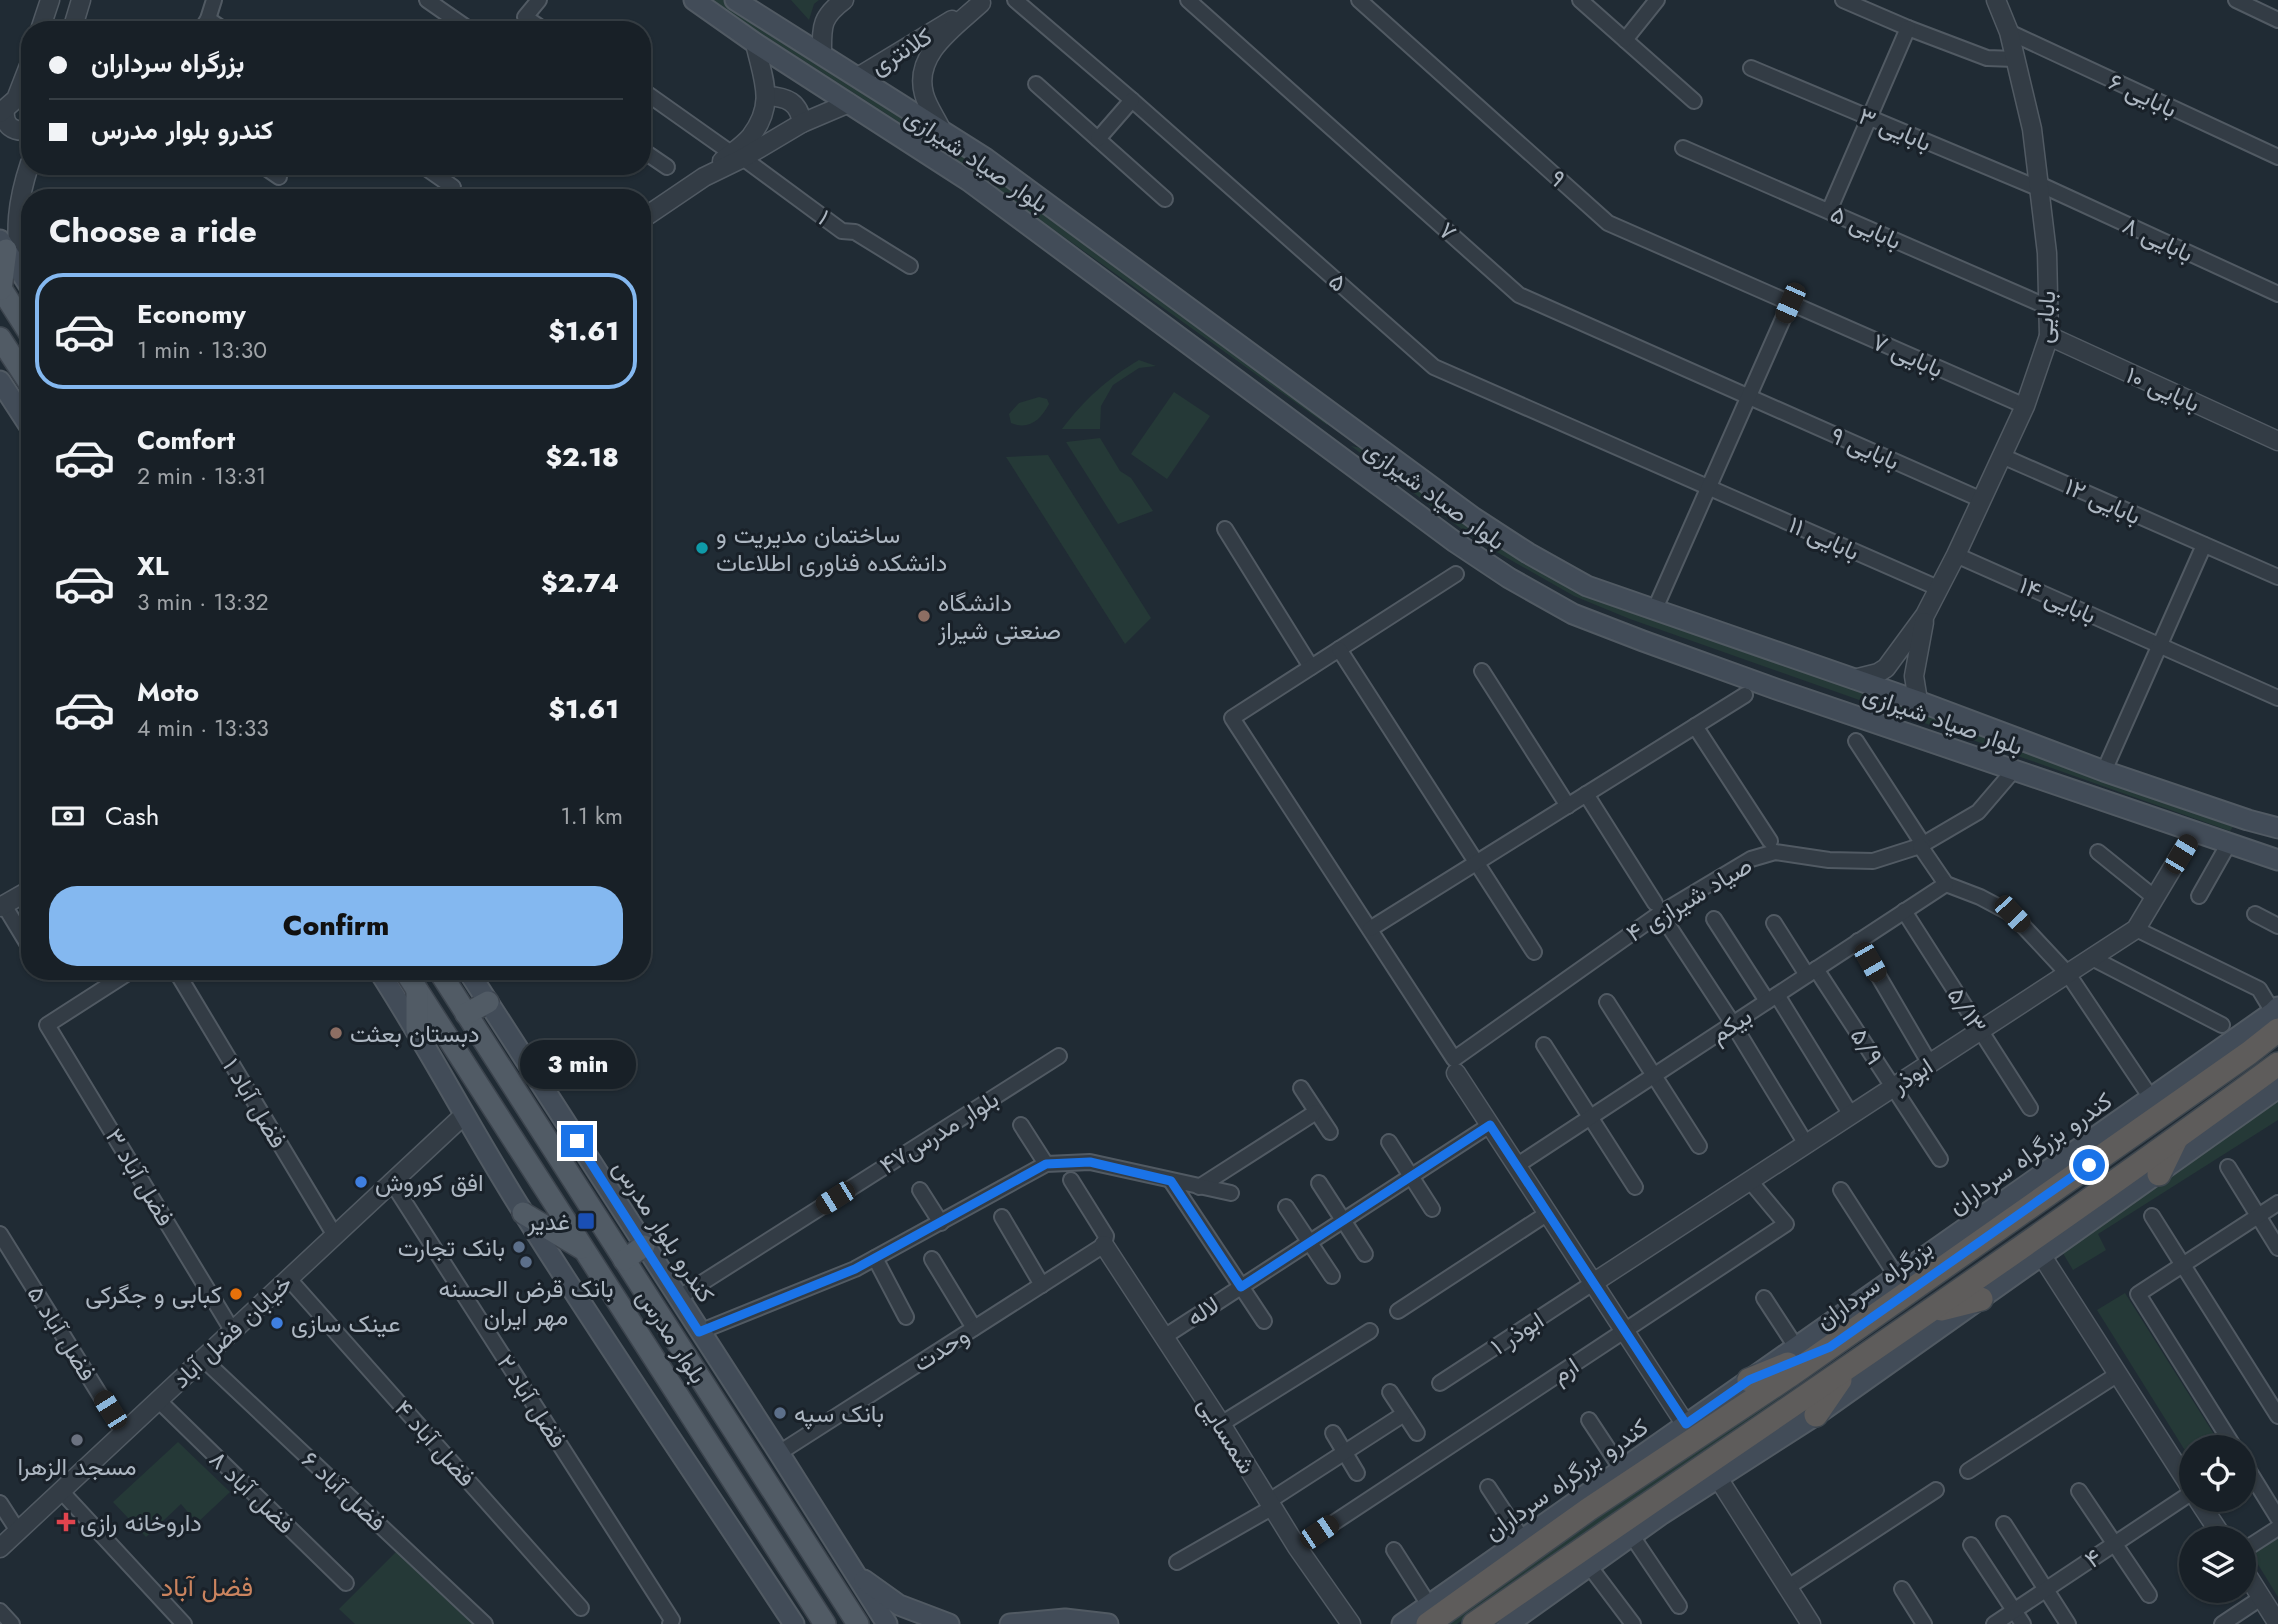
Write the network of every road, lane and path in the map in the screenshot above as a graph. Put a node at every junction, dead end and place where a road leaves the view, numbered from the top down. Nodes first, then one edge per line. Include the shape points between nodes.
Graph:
1 (50, 0) edge
2 (81, 0) edge
3 (214, 0) edge
4 (427, 0) edge
5 (539, 0) edge
6 (694, 0) edge
7 (844, 0) edge
8 (1015, 0) edge
9 (1188, 0) edge
10 (1359, 0) edge
11 (1580, 0) edge
12 (1657, 0) edge
13 (1843, 0) edge
14 (1996, 0) edge
15 (2236, 0) edge
16 (740, 1) edge
17 (983, 1) edge
18 (2278, 20) edge
19 (43, 21) edge
20 (75, 21) edge
21 (206, 21) edge
22 (457, 21) edge
23 (531, 21) edge
24 (1908, 28) junction
25 (2009, 32) junction
26 (1625, 40) junction
27 (755, 43) junction
28 (822, 55) junction
29 (2015, 59) junction
30 (1751, 68) dead end
31 (858, 77) junction
32 (1036, 84) dead end
33 (21, 86) edge
34 (651, 96) edge
35 (767, 96) junction
36 (1132, 100) junction
37 (1695, 101) dead end
38 (849, 103) junction
39 (2, 111) edge
40 (1870, 118) junction
41 (802, 123) junction
42 (941, 129) junction
43 (21, 130) edge
44 (1098, 139) junction
45 (1683, 148) dead end
46 (737, 155) junction
47 (651, 156) edge
48 (2278, 157) edge
49 (667, 167) dead end
50 (276, 175) edge
51 (436, 175) edge
52 (279, 177) dead end
53 (2039, 186) junction
54 (453, 187) dead end
55 (21, 192) edge
56 (1165, 199) dead end
57 (1829, 211) junction
58 (651, 213) edge
59 (3, 245) edge
60 (21, 255) edge
61 (910, 266) dead end
62 (21, 273) edge
63 (2, 289) edge
64 (21, 294) edge
65 (2278, 294) edge
66 (1790, 303) junction
67 (2048, 307) junction
68 (21, 320) edge
69 (2049, 336) junction
70 (0, 338) edge
71 (21, 370) edge
72 (0, 381) edge
73 (1749, 397) junction
74 (2025, 406) junction
75 (21, 413) edge
76 (1356, 429) junction
77 (2278, 441) edge
78 (1338, 454) junction
79 (2002, 456) junction
80 (1709, 488) junction
81 (1982, 500) junction
82 (1226, 529) dead end
83 (2204, 545) junction
84 (1956, 555) junction
85 (1456, 573) dead end
86 (2278, 577) edge
87 (1938, 588) junction
88 (1654, 611) junction
89 (1925, 615) junction
90 (2160, 646) junction
91 (1339, 649) junction
92 (1311, 667) junction
93 (1482, 671) dead end
94 (1854, 679) junction
95 (1745, 695) dead end
96 (2278, 698) edge
97 (1918, 701) junction
98 (1695, 726) junction
99 (1856, 741) dead end
100 (2014, 770) junction
101 (2104, 771) junction
102 (1586, 794) junction
103 (1567, 806) junction
104 (2248, 820) junction
105 (2278, 828) edge
106 (2194, 832) junction
107 (1770, 841) dead end
108 (1922, 845) junction
109 (2236, 845) junction
110 (2098, 852) dead end
111 (2278, 860) edge
112 (1476, 863) junction
113 (1946, 884) junction
114 (21, 895) edge
115 (2199, 896) dead end
116 (2155, 898) junction
117 (1655, 903) dead end
118 (2, 906) edge
119 (1904, 911) junction
120 (2255, 914) dead end
121 (1714, 919) dead end
122 (1774, 923) dead end
123 (1668, 925) dead end
124 (2278, 926) edge
125 (1370, 929) junction
126 (2136, 929) junction
127 (21, 934) edge
128 (1858, 941) junction
129 (1534, 952) dead end
130 (2092, 958) junction
131 (1812, 972) junction
132 (2068, 974) junction
133 (117, 980) edge
134 (181, 980) edge
135 (385, 980) edge
136 (410, 980) edge
137 (445, 980) edge
138 (474, 980) edge
139 (416, 990) junction
140 (1772, 998) junction
141 (488, 1002) junction
142 (1607, 1002) dead end
143 (466, 1014) junction
144 (2276, 1016) edge
145 (1733, 1024) junction
146 (2222, 1025) dead end
147 (417, 1029) junction
148 (1981, 1031) junction
149 (1544, 1045) dead end
150 (1059, 1056) dead end
151 (1930, 1064) junction
152 (2278, 1064) edge
153 (1455, 1066) junction
154 (1654, 1076) junction
155 (2278, 1080) edge
156 (1894, 1087) junction
157 (2278, 1087) edge
158 (1301, 1088) dead end
159 (2237, 1093) junction
160 (2151, 1098) junction
161 (2030, 1108) dead end
162 (1317, 1112) junction
163 (464, 1115) junction
164 (1851, 1115) junction
165 (1590, 1117) junction
166 (1021, 1125) dead end
167 (1490, 1125) junction
168 (1330, 1132) dead end
169 (2177, 1136) junction
170 (1389, 1142) dead end
171 (1806, 1144) junction
172 (1699, 1146) dead end
173 (1940, 1159) dead end
174 (1046, 1164) junction
175 (1516, 1166) junction
176 (2228, 1167) dead end
177 (2159, 1174) junction
178 (1411, 1176) junction
179 (1071, 1180) dead end
180 (391, 1181) junction
181 (1171, 1181) junction
182 (1751, 1181) junction
183 (1319, 1183) dead end
184 (1199, 1187) junction
185 (1635, 1187) dead end
186 (1841, 1189) dead end
187 (920, 1190) dead end
188 (1230, 1193) dead end
189 (2278, 1203) edge
190 (1286, 1207) dead end
191 (1432, 1209) dead end
192 (523, 1213) junction
193 (1548, 1213) junction
194 (2152, 1216) dead end
195 (2258, 1216) junction
196 (1002, 1217) dead end
197 (1343, 1221) junction
198 (941, 1223) junction
199 (1998, 1229) junction
200 (0, 1234) edge
201 (334, 1234) junction
202 (1310, 1242) junction
203 (1104, 1245) junction
204 (645, 1246) junction
205 (2278, 1248) edge
206 (586, 1251) junction
207 (2014, 1251) junction
208 (1365, 1254) dead end
209 (2042, 1256) junction
210 (875, 1258) junction
211 (932, 1259) dead end
212 (624, 1260) junction
213 (2181, 1266) junction
214 (1332, 1276) dead end
215 (1897, 1277) junction
216 (288, 1278) junction
217 (1593, 1283) junction
218 (1042, 1284) junction
219 (1241, 1287) junction
220 (678, 1298) junction
221 (1764, 1298) dead end
222 (1981, 1299) junction
223 (1398, 1311) dead end
224 (1928, 1312) junction
225 (906, 1317) dead end
226 (1264, 1321) dead end
227 (974, 1328) junction
228 (232, 1330) junction
229 (1370, 1331) dead end
230 (1625, 1331) junction
231 (699, 1332) junction
232 (1164, 1337) junction
233 (1830, 1347) junction
234 (1797, 1348) junction
235 (202, 1359) junction
236 (1847, 1370) junction
237 (2118, 1374) junction
238 (1749, 1380) junction
239 (1440, 1383) dead end
240 (1390, 1392) dead end
241 (159, 1401) junction
242 (1404, 1414) junction
243 (1816, 1415) junction
244 (2278, 1416) edge
245 (1589, 1420) dead end
246 (1221, 1424) junction
247 (1686, 1424) junction
248 (124, 1432) junction
249 (1332, 1433) dead end
250 (1417, 1433) dead end
251 (2226, 1435) edge
252 (1344, 1452) junction
253 (779, 1453) junction
254 (1628, 1466) junction
255 (1968, 1471) dead end
256 (2179, 1471) edge
257 (1357, 1473) dead end
258 (1718, 1478) junction
259 (2256, 1482) edge
260 (1489, 1487) dead end
261 (1936, 1490) dead end
262 (61, 1491) junction
263 (2079, 1491) dead end
264 (774, 1493) junction
265 (2179, 1499) edge
266 (0, 1503) edge
267 (1271, 1504) junction
268 (751, 1507) junction
269 (1589, 1509) junction
270 (1662, 1514) joint
271 (2278, 1518) edge
272 (2004, 1524) dead end
273 (1630, 1526) junction
274 (2278, 1528) edge
275 (18, 1531) junction
276 (1522, 1540) junction
277 (2256, 1542) edge
278 (2115, 1544) junction
279 (1971, 1545) dead end
280 (1297, 1547) junction
281 (0, 1548) edge
282 (1394, 1550) dead end
283 (780, 1553) junction
284 (1177, 1562) dead end
285 (1590, 1567) junction
286 (854, 1573) junction
287 (345, 1583) dead end
288 (1788, 1587) junction
289 (1902, 1589) dead end
290 (2256, 1589) edge
291 (2046, 1590) junction
292 (2149, 1594) dead end
293 (2262, 1598) junction
294 (1679, 1606) dead end
295 (581, 1608) dead end
296 (0, 1611) edge
297 (2015, 1611) junction
298 (1429, 1614) edge
299 (671, 1622) edge
300 (1516, 1622) edge
301 (12, 1624) edge
302 (184, 1624) edge
303 (485, 1624) edge
304 (794, 1624) edge
305 (807, 1624) edge
306 (825, 1624) edge
307 (858, 1624) edge
308 (887, 1624) edge
309 (949, 1624) edge
310 (1010, 1624) edge
311 (1108, 1624) edge
312 (1351, 1624) edge
313 (1402, 1624) edge
314 (1474, 1624) edge
315 (1633, 1624) edge
316 (1811, 1624) edge
317 (1924, 1624) edge
318 (1994, 1624) edge
319 (2023, 1624) edge
320 (2068, 1624) edge
321 (2222, 1624) edge
322 (2278, 1624) edge

1 - 19 street
2 - 20 street
3 - 21 street
4 - 22 street
5 - 23 street via 525,17
6 - 27 main road, بلوار صیاد شیرازی
7 - 28 street via 822,26
8 - 36 street, ۵
9 - 73 street, ۷ via 1519,295
10 - 66 street, ۹ via 1608,223
11 - 26 street
12 - 26 street
13 - 24 street
14 - 25 street, بابایی
15 - 18 street
16 - 28 main road, بلوار صیاد شیرازی
17 - 31 street, کلانتری
17 - 42 street, کلانتری via 929,55 922,72 924,95
24 - 29 street via 1987,58
24 - 40 street
25 - 29 street, بابایی
25 - 48 street, بابایی ۶
26 - 37 street
27 - 35 street
27 - 38 main road, بلوار صیاد شیرازی
28 - 31 main road, بلوار صیاد شیرازی
29 - 53 street, بابایی via 2032,129
30 - 40 street, بابایی ۳
31 - 42 main road, بلوار صیاد شیرازی
32 - 44 street
33 - 39 street via 16,99
34 - 46 street, ۱
35 - 41 street via 792,101 801,112
35 - 46 street via 764,114
36 - 44 street
36 - 80 street, ۵ via 1434,367
38 - 41 street
38 - 78 main road, بلوار صیاد شیرازی via 969,181
39 - 43 street via 7,125
40 - 53 street, بابایی ۳
40 - 57 street
41 - 46 street
42 - 76 main road, بلوار صیاد شیرازی
44 - 56 street
45 - 57 street, بابایی ۵
46 - 58 street
46 - 61 street, ۱ via 842,231 855,232
47 - 49 street
50 - 52 street
51 - 54 street
53 - 65 street, بابایی ۸
53 - 67 street, بابایی
55 - 60 street via 16,226
57 - 67 street, بابایی ۵
59 - 62 main road
59 - 63 main road
63 - 64 main road
63 - 68 main road
66 - 73 street
66 - 74 street, بابایی ۷
67 - 69 street, بابایی
69 - 74 street, بابایی
69 - 77 street, بابایی ۱۰
70 - 71 main road
72 - 75 main road
73 - 80 street
73 - 81 street, بابایی ۹
74 - 79 street, بابایی
76 - 78 main road
76 - 88 main road, بلوار صیاد شیرازی via 1528,553 1587,586
78 - 100 main road, بلوار صیاد شیرازی via 1455,542 1573,614 1776,690
79 - 81 street, بابایی
79 - 83 street, بابایی ۱۲
80 - 87 street, بابایی ۱۱
80 - 88 street
81 - 84 street, بابایی
82 - 92 street
83 - 86 street, بابایی ۱۲
83 - 90 street
84 - 87 street, بابایی
84 - 90 street, بابایی ۱۴
85 - 91 street
87 - 89 street, بابایی
88 - 94 main road, بلوار صیاد شیرازی
89 - 94 street, بابایی via 1886,668
89 - 97 street, بابایی via 1914,676
90 - 96 street, بابایی ۱۴
90 - 101 street
91 - 92 street
91 - 112 street
92 - 125 street via 1232,718
93 - 103 street
94 - 97 main road, بلوار صیاد شیرازی
95 - 98 street
97 - 101 main road, بلوار صیاد شیرازی
98 - 102 street
98 - 107 street
99 - 108 street
100 - 106 main road, بلوار صیاد شیرازی
100 - 108 street, صیاد شیرازی ۴ via 1978,812
101 - 104 main road, بلوار صیاد شیرازی
102 - 103 street
102 - 117 street
103 - 112 street
104 - 105 main road, بلوار صیاد شیرازی
104 - 109 main road via 2249,839
106 - 109 main road, بلوار صیاد شیرازی
106 - 116 street, ابوذر
108 - 113 street
108 - 153 street, صیاد شیرازی ۴ via 1873,861 1775,852 1751,859 1659,914
109 - 111 main road, بلوار صیاد شیرازی
109 - 115 street
110 - 116 street
112 - 125 street
112 - 129 street
113 - 119 street, بیکم
113 - 132 street via 2012,914
114 - 118 street
116 - 126 street, ابوذر
118 - 127 street
119 - 128 street, بیکم
119 - 148 street, ۵/۱۳
120 - 124 street
121 - 140 street
122 - 131 street, ۵/۹
123 - 145 street
125 - 153 street
126 - 130 street, ابوذر
126 - 144 street via 2259,989
128 - 131 street, بیکم
128 - 151 street
130 - 132 street, ابوذر
130 - 146 street
131 - 140 street, بیکم
131 - 156 street, ۵/۹
132 - 148 street, ابوذر
132 - 160 street
133 - 228 street, فضل آباد ۳ via 47,1025
134 - 201 street, فضل آباد ۱
135 - 147 main road
136 - 139 main road, بلوار مدرس
137 - 143 main road, بلوار مدرس
138 - 141 main road, کندرو بلوار مدرس
139 - 147 main road
139 - 206 main road, بلوار مدرس
140 - 145 street, بیکم
140 - 164 street
141 - 143 main road
141 - 204 main road, کندرو بلوار مدرس
142 - 154 street
143 - 212 main road, بلوار مدرس
144 - 160 main road, کندرو بزرگراه سرداران
144 - 199 highway, بزرگراه سرداران via 2249,1054
145 - 154 street, بیکم
145 - 171 street
147 - 163 main road
148 - 151 street, ابوذر
148 - 161 street, ۵/۱۳
149 - 165 street
150 - 220 street, بلوار مدرس۴۷
151 - 156 street, ابوذر
152 - 159 highway
153 - 167 street
154 - 165 street, بیکم
154 - 172 street
155 - 159 highway
156 - 164 street, ابوذر
156 - 173 street, ۵/۹
157 - 177 main road
158 - 162 street
159 - 169 highway
160 - 215 main road, کندرو بزرگراه سرداران
162 - 168 street
162 - 184 street
163 - 180 street, خیابان فضل آباد
163 - 192 main road
164 - 171 street, ابوذر
165 - 175 street, بیکم
165 - 185 street
166 - 174 street
167 - 175 street
167 - 178 street, لاله
169 - 177 highway
169 - 207 highway
170 - 178 street
171 - 182 street, ابوذر
174 - 181 street via 1090,1162
174 - 198 street
175 - 193 street
176 - 195 street
177 - 209 main road
178 - 191 street
178 - 197 street, لاله
179 - 203 street via 1106,1236
180 - 201 street, خیابان فضل آباد
180 - 299 street, فضل آباد ۲
181 - 184 street
181 - 219 street
182 - 217 street, ابوذر
182 - 230 street, ارم via 1786,1224
183 - 197 street
184 - 188 street
186 - 215 street
187 - 198 street
189 - 195 street
190 - 202 street
192 - 206 main road
192 - 304 main road
193 - 217 street
193 - 223 street
194 - 213 street
195 - 205 street
195 - 213 street
196 - 218 street
197 - 202 street, لاله
197 - 208 street
198 - 210 street
199 - 207 highway
199 - 233 highway, بزرگراه سرداران
200 - 248 street, فضل آباد ۵
201 - 216 street, خیابان فضل آباد
202 - 214 street
202 - 219 street, لاله
203 - 218 street, وحدت
203 - 232 street, شمسایی
204 - 212 main road
204 - 220 main road, کندرو بلوار مدرس
206 - 268 main road, بلوار مدرس
207 - 224 highway
209 - 222 main road
209 - 237 street
210 - 225 street
210 - 231 street
211 - 227 street
212 - 264 main road, بلوار مدرس
213 - 244 street
213 - 251 street via 2138,1294
215 - 234 main road, کندرو بزرگراه سرداران
216 - 228 street, خیابان فضل آباد
216 - 295 street, فضل آباد ۴
217 - 230 street
217 - 239 street, ابوذر ۱
218 - 227 street, وحدت
219 - 226 street
219 - 232 street, لاله
220 - 231 main road, کندرو بلوار مدرس
221 - 234 street
222 - 224 highway
222 - 243 main road
224 - 236 highway
227 - 253 street, وحدت
228 - 235 street, خیابان فضل آباد
229 - 246 street
230 - 247 street
230 - 280 street, ارم
231 - 253 main road, کندرو بلوار مدرس
232 - 246 street, شمسایی
233 - 238 highway
233 - 269 highway, بزرگراه سرداران
234 - 238 main road, کندرو بزرگراه سرداران
235 - 241 street, خیابان فضل آباد
235 - 303 street, فضل آباد ۶
236 - 243 highway
236 - 273 highway
237 - 255 street
237 - 256 street
238 - 247 main road, کندرو بزرگراه سرداران
240 - 242 street
241 - 248 street, خیابان فضل آباد
241 - 287 street, فضل آباد ۸
242 - 250 street
242 - 252 street
243 - 258 main road
245 - 254 street
246 - 267 street, شمسایی
247 - 254 main road, کندرو بزرگراه سرداران
248 - 262 street, خیابان فضل آباد
249 - 252 street
252 - 257 street
252 - 267 street
253 - 286 main road, کندرو بلوار مدرس
254 - 269 highway
254 - 276 main road, کندرو بزرگراه سرداران
258 - 270 main road
258 - 288 street
259 - 271 street
260 - 276 street
261 - 288 street
262 - 275 street, خیابان فضل آباد
262 - 302 street
263 - 278 street
264 - 268 main road
264 - 307 main road, بلوار مدرس
265 - 278 street, ۴
266 - 275 street
267 - 280 street, شمسایی
267 - 284 street
268 - 283 main road, بلوار مدرس
269 - 298 highway, بزرگراه سرداران
270 - 273 highway
272 - 291 street
273 - 285 main road
273 - 294 street
273 - 314 highway
274 - 277 street
275 - 281 street, خیابان فضل آباد
276 - 298 main road, کندرو بزرگراه سرداران
278 - 291 street, ۴
278 - 292 street
279 - 297 street
280 - 312 street, شمسایی
282 - 298 street
283 - 305 main road
283 - 306 main road, بلوار مدرس
285 - 300 main road
285 - 315 street
286 - 308 main road, کندرو بلوار مدرس
286 - 309 main road via 899,1605
288 - 316 street
289 - 317 street
290 - 293 street
291 - 297 street, ۴
291 - 320 street
293 - 321 street
293 - 322 street
296 - 301 street
297 - 318 street, ۴
297 - 319 street
298 - 313 main road, کندرو بزرگراه سرداران
310 - 311 main road via 1065,1619

